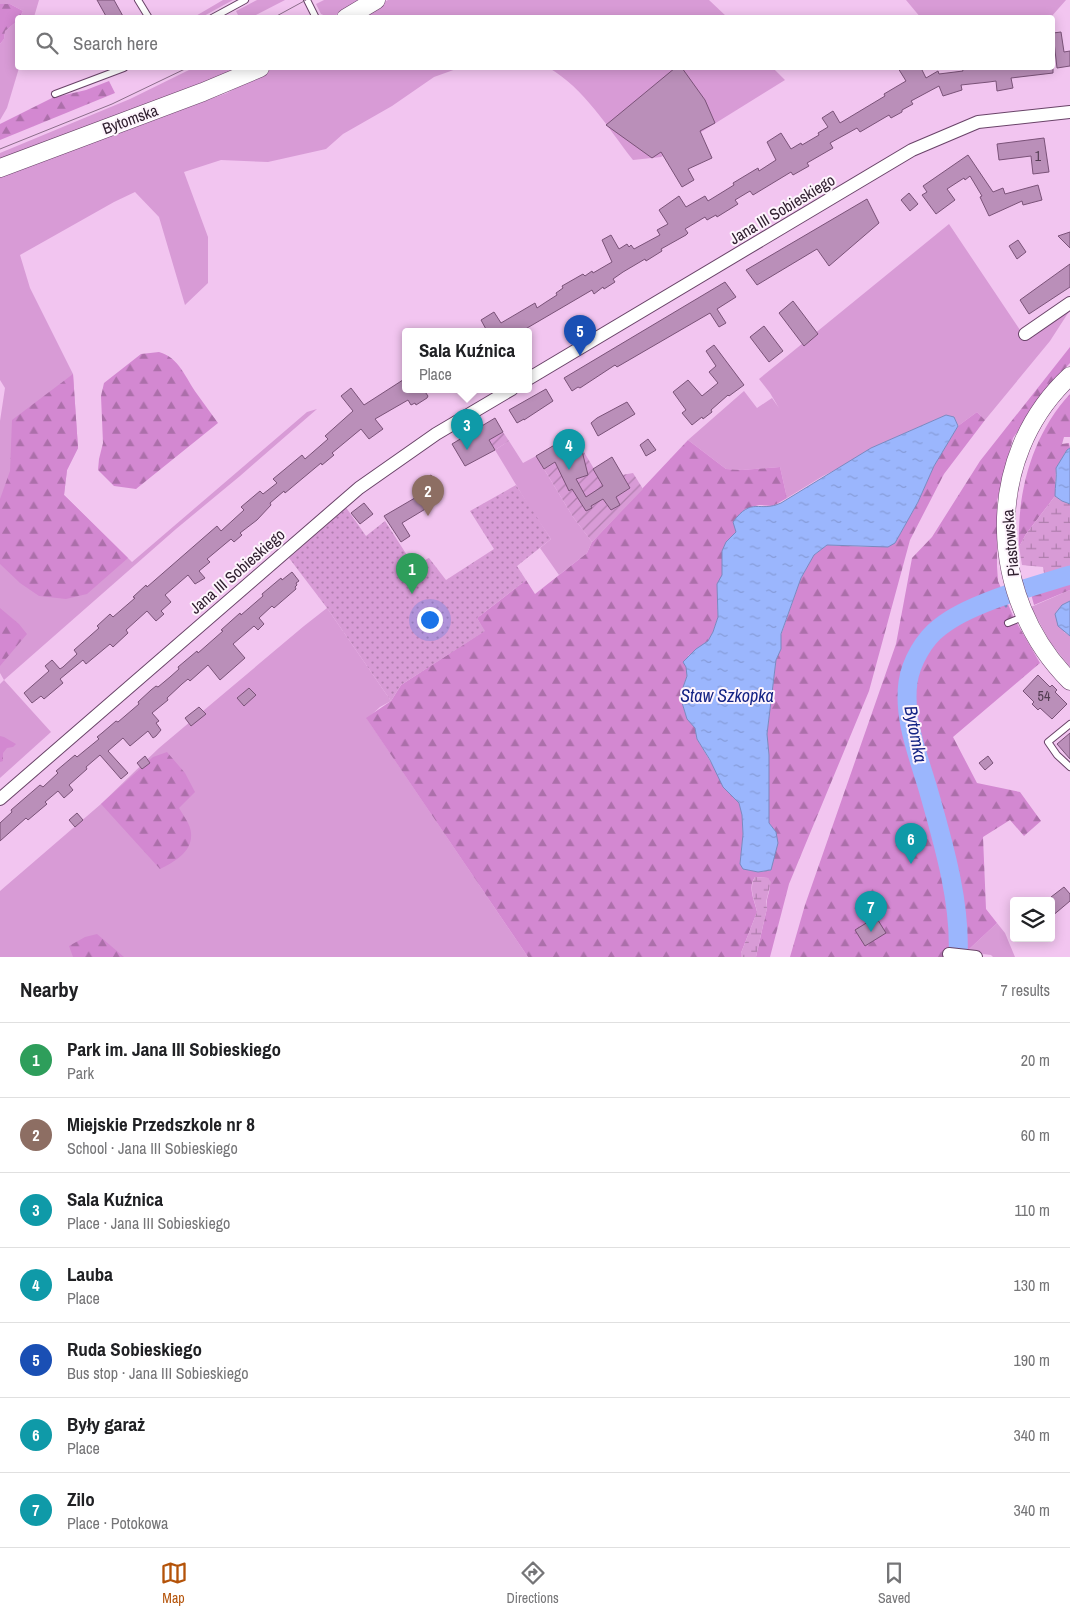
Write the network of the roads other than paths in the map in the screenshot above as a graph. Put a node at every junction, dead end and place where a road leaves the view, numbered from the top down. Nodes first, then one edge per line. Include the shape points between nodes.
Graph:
1 (245, 0) edge
2 (307, 0) edge
3 (376, 0) edge
4 (140, 1) edge
5 (147, 15) edge
6 (218, 15) edge
7 (314, 15) edge
8 (351, 15) edge
9 (119, 70) edge
10 (255, 70) edge
11 (55, 94) dead end
12 (1070, 112) edge
13 (0, 168) edge
14 (1070, 303) edge
15 (1025, 334) dead end
16 (1070, 376) edge
17 (532, 377) edge
18 (505, 393) edge
19 (1023, 613) junction
20 (1008, 623) dead end
21 (1070, 681) edge
22 (1070, 724) edge
23 (1070, 767) edge
24 (0, 799) edge
25 (949, 954) dead end
26 (972, 956) edge

1 - 6 lane
2 - 7 lane
3 - 8 street
4 - 5 lane
9 - 11 lane
10 - 13 street, Bytomska
12 - 17 street, Jana III Sobieskiego via 978,122 912,150
14 - 15 street
16 - 19 street, Piastowska via 1040,411 1030,430 1019,454 1006,505 1010,566
18 - 24 street, Jana III Sobieskiego via 436,434 359,488
19 - 20 lane
19 - 21 street, Piastowska via 1035,637
22 - 23 lane via 1048,742
25 - 26 street

